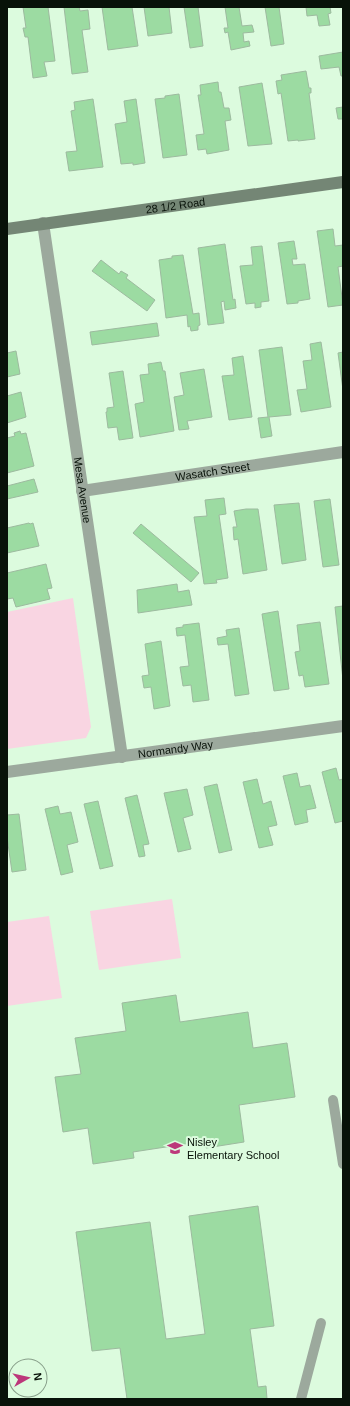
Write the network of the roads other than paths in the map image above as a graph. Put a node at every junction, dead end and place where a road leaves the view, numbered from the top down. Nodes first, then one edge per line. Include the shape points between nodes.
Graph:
1 (343, 182) edge
2 (43, 224) junction
3 (7, 229) edge
4 (343, 452) edge
5 (82, 491) junction
6 (343, 726) edge
7 (122, 757) junction
8 (7, 772) edge
9 (333, 1100) dead end
10 (343, 1164) edge
11 (320, 1323) dead end
12 (301, 1399) edge

1 - 2 street, 28 1/2 Road
2 - 3 street, 28 1/2 Road
2 - 5 street, Mesa Avenue
4 - 5 street, Wasatch Street
5 - 7 street, Mesa Avenue
6 - 7 street, Normandy Way
7 - 8 street, Normandy Way
9 - 10 lane
11 - 12 lane

